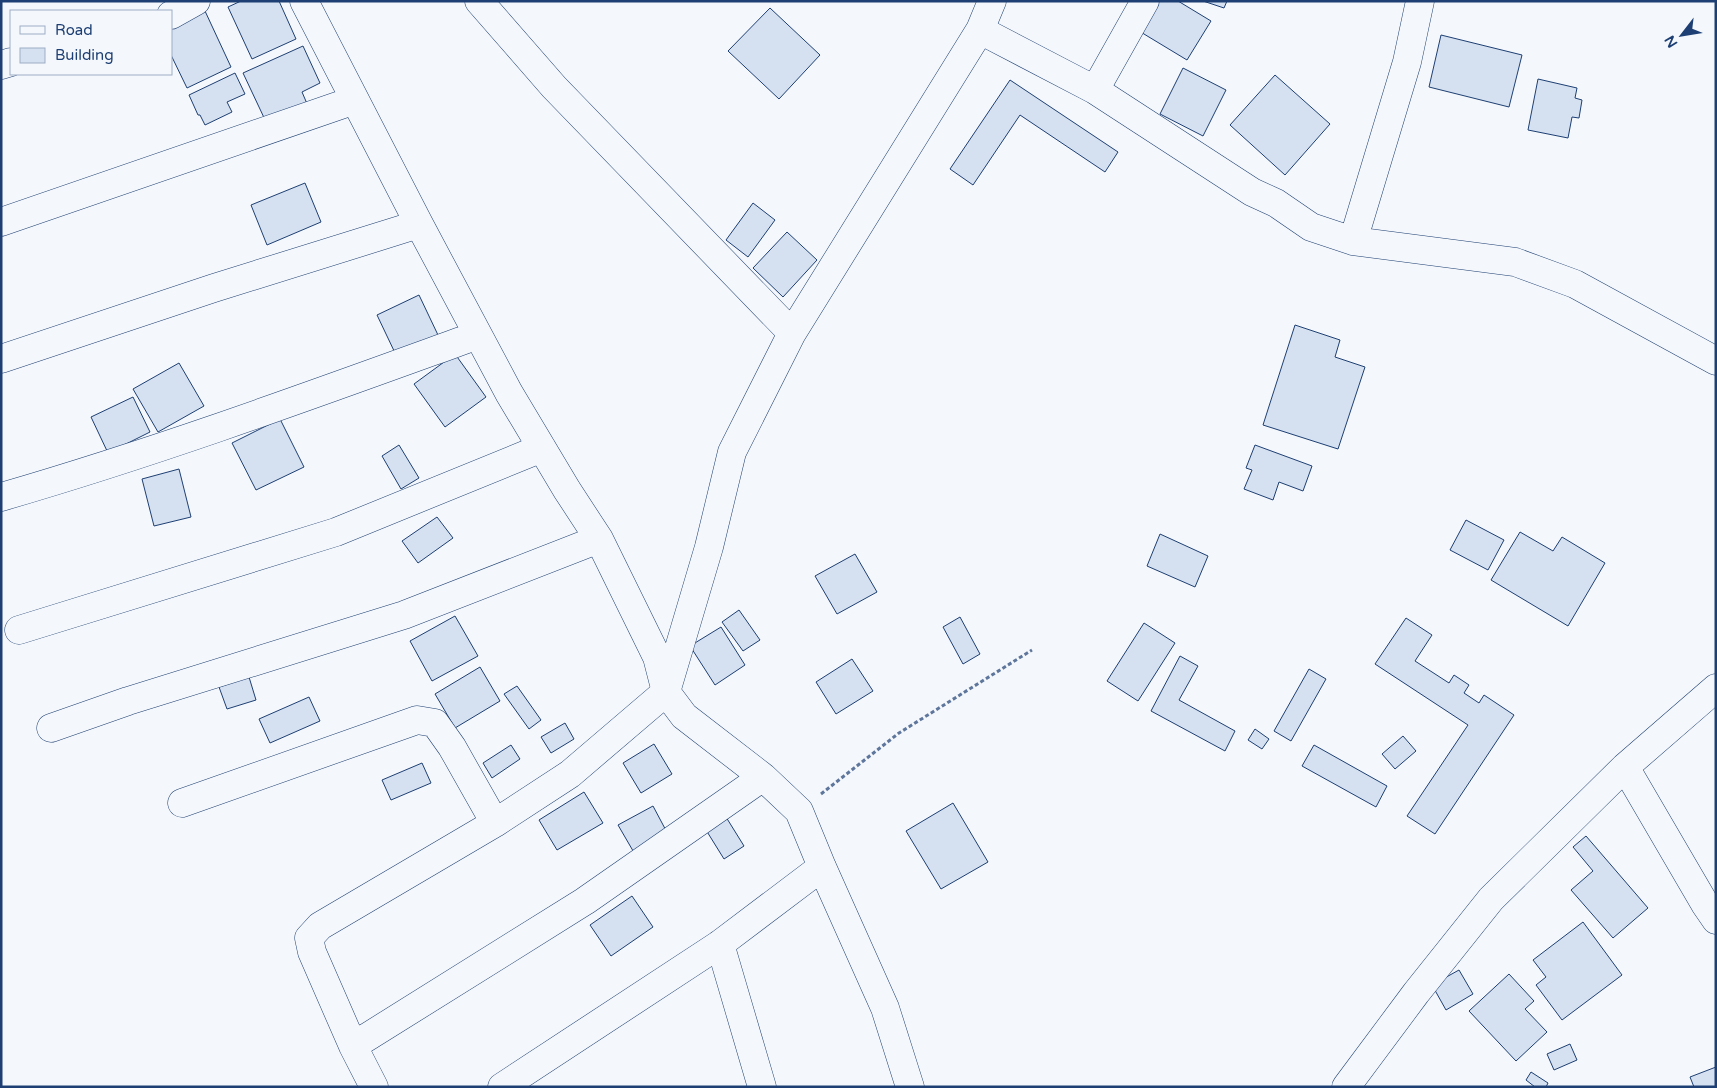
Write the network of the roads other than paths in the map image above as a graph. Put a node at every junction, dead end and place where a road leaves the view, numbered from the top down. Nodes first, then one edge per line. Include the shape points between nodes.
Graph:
1 (196, 1) edge
2 (304, 1) edge
3 (479, 1) edge
4 (992, 1) edge
5 (1145, 1) edge
6 (1420, 1) edge
7 (172, 14) edge
8 (980, 30) junction
9 (1094, 90) junction
10 (355, 100) junction
11 (1, 222) edge
12 (420, 224) junction
13 (1353, 241) junction
14 (792, 333) junction
15 (478, 335) junction
16 (1, 359) edge
17 (1716, 360) edge
18 (542, 448) junction
19 (1, 497) edge
20 (599, 539) junction
21 (19, 630) dead end
22 (1716, 688) edge
23 (666, 692) junction
24 (51, 728) dead end
25 (1625, 767) junction
26 (764, 777) junction
27 (182, 803) dead end
28 (495, 823) junction
29 (822, 867) junction
30 (1716, 920) edge
31 (720, 944) junction
32 (353, 1046) junction
33 (374, 1087) edge
34 (502, 1087) edge
35 (762, 1087) edge
36 (910, 1087) edge
37 (1346, 1087) edge

1 - 7 street
2 - 10 street
3 - 14 street via 554,87
4 - 8 street
5 - 9 street
6 - 13 street via 1407,62
8 - 9 street
8 - 14 street
9 - 13 street via 1311,227
10 - 11 street
10 - 12 street
12 - 15 street
12 - 16 street
13 - 17 street via 1515,262 1575,284
14 - 23 street via 732,452 709,547
15 - 18 street
15 - 19 street via 258,414 72,477
18 - 20 street
18 - 21 street via 336,532
20 - 23 street via 657,657
20 - 24 street via 404,615
22 - 25 street
23 - 26 street via 684,716
23 - 28 street via 570,774
25 - 30 street
25 - 37 street via 1491,899
26 - 29 street via 799,811
26 - 32 street via 585,901
27 - 28 street via 417,720 435,723
28 - 32 street via 320,926 309,938 312,952
29 - 31 street
29 - 36 street via 885,1008
31 - 34 street
31 - 35 street
32 - 33 street

